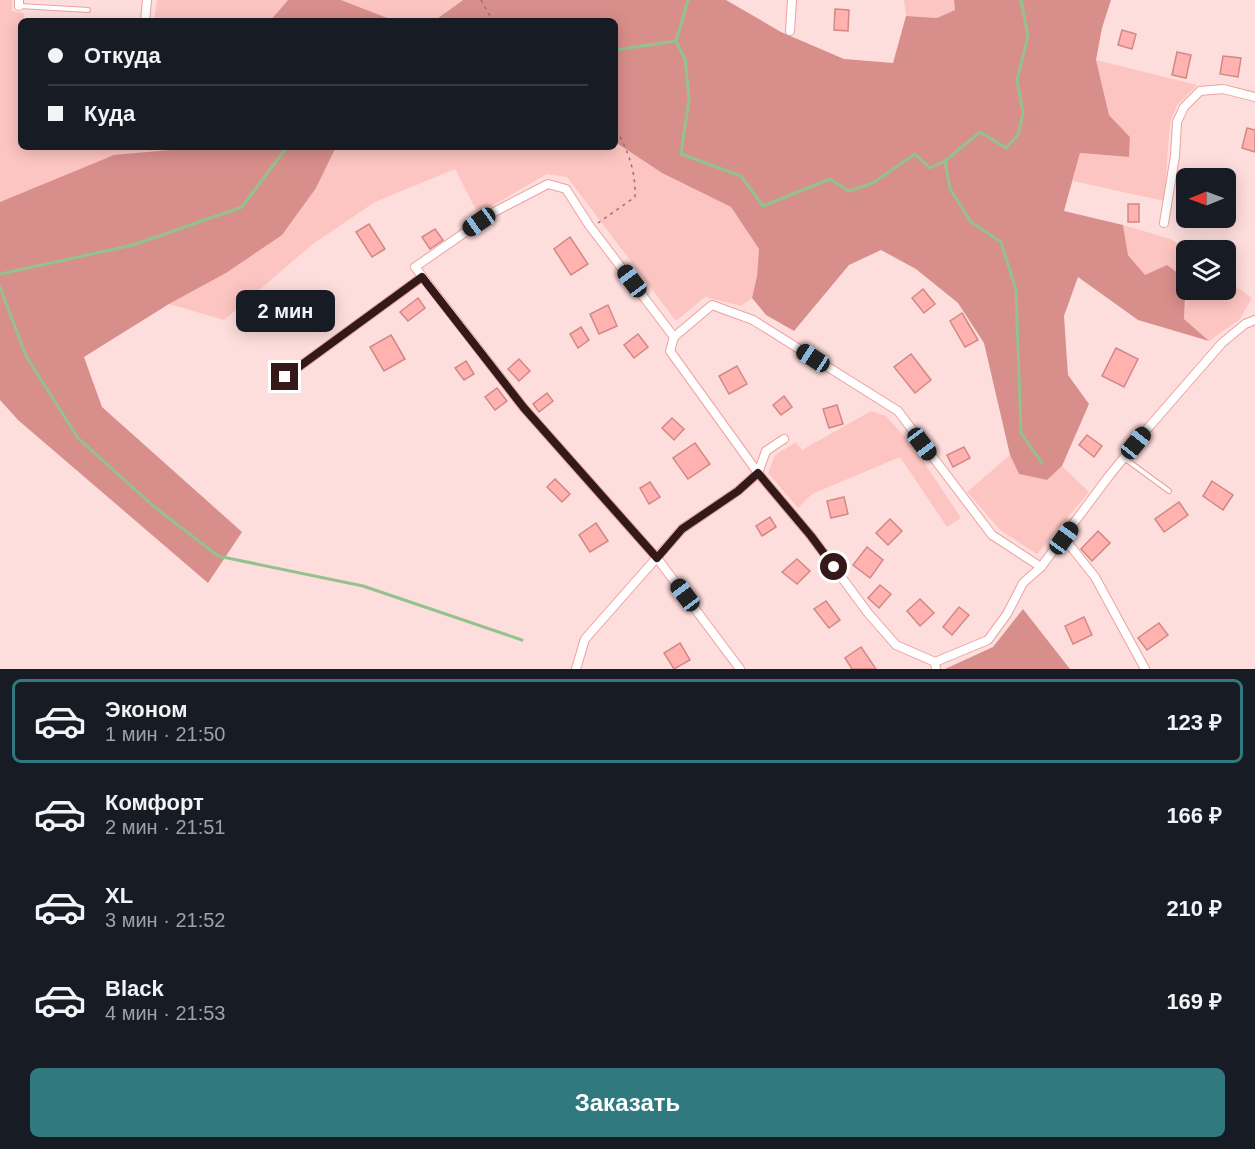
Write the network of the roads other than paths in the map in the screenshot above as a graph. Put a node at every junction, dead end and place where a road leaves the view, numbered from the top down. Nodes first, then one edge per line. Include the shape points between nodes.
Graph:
1 (147, 0) edge
2 (792, 0) edge
3 (19, 3) edge
4 (88, 9) dead end
5 (145, 18) edge
6 (790, 31) dead end
7 (1255, 98) edge
8 (1164, 223) dead end
9 (422, 277) junction
10 (1255, 320) edge
11 (674, 337) junction
12 (285, 377) dead end
13 (784, 439) dead end
14 (1124, 458) junction
15 (758, 473) junction
16 (1168, 491) dead end
17 (1064, 538) junction
18 (657, 558) junction
19 (1041, 567) junction
20 (936, 666) edge
21 (576, 669) edge
22 (740, 669) edge
23 (1145, 669) edge

1 - 5 street
2 - 6 street
3 - 4 lane
7 - 8 street via 1223,89 1200,91 1184,107 1177,122
9 - 11 street via 415,267 495,211 548,184 566,189
9 - 12 street
9 - 18 street via 524,408
10 - 14 street via 1222,344
11 - 15 street via 670,351
11 - 19 street via 712,305 753,320 898,411 992,535
13 - 15 street via 766,451
14 - 16 lane
14 - 17 street
15 - 18 street via 682,529
15 - 20 street via 896,645
17 - 19 street
17 - 23 street via 1095,577
18 - 21 street via 585,639
18 - 22 street
19 - 20 street via 1023,583 988,640

